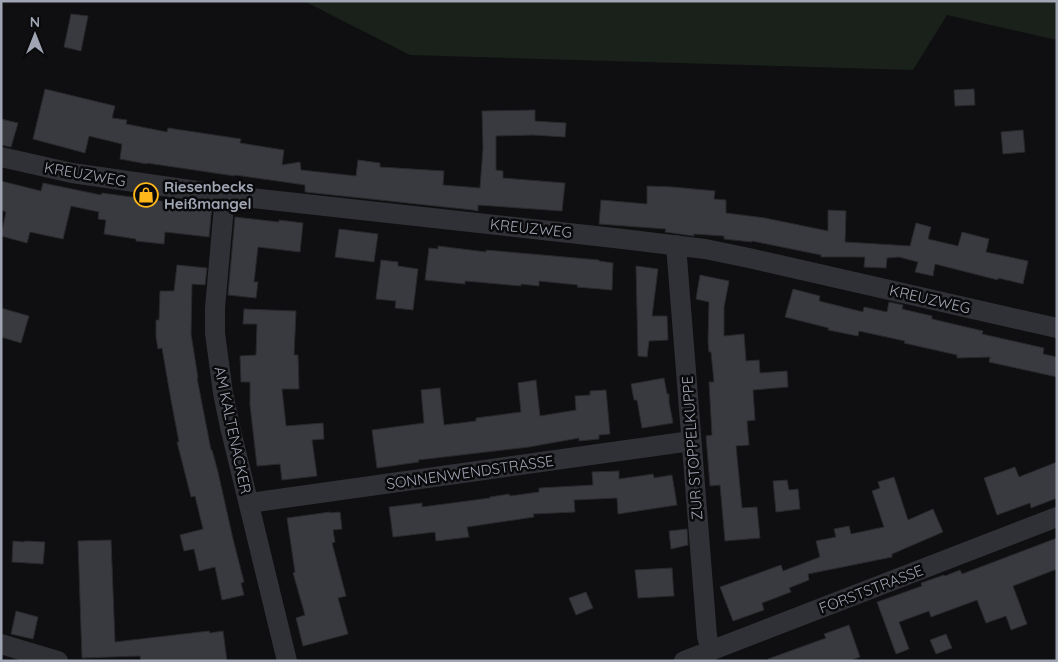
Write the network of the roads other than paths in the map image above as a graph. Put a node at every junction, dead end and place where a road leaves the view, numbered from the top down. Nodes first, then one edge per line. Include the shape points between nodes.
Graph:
1 (1, 157) edge
2 (224, 195) junction
3 (676, 245) junction
4 (1057, 328) edge
5 (691, 441) junction
6 (249, 503) junction
7 (1057, 517) edge
8 (1, 644) edge
9 (711, 651) junction
10 (58, 661) edge
11 (287, 661) edge
12 (684, 661) edge

1 - 2 street, KREUZWEG via 72,173
2 - 3 street, KREUZWEG
2 - 6 street, AM KALTENACKER via 215,333 223,393
3 - 4 street, KREUZWEG via 749,258
3 - 5 street, ZUR STOPPELKUPPE
5 - 6 street, SONNENWENDSTRASSE
5 - 9 street, ZUR STOPPELKUPPE via 706,636
6 - 11 street, AM KALTENACKER
7 - 9 street, FORSTSTRASSE
8 - 10 street
9 - 12 street, FORSTSTRASSE

